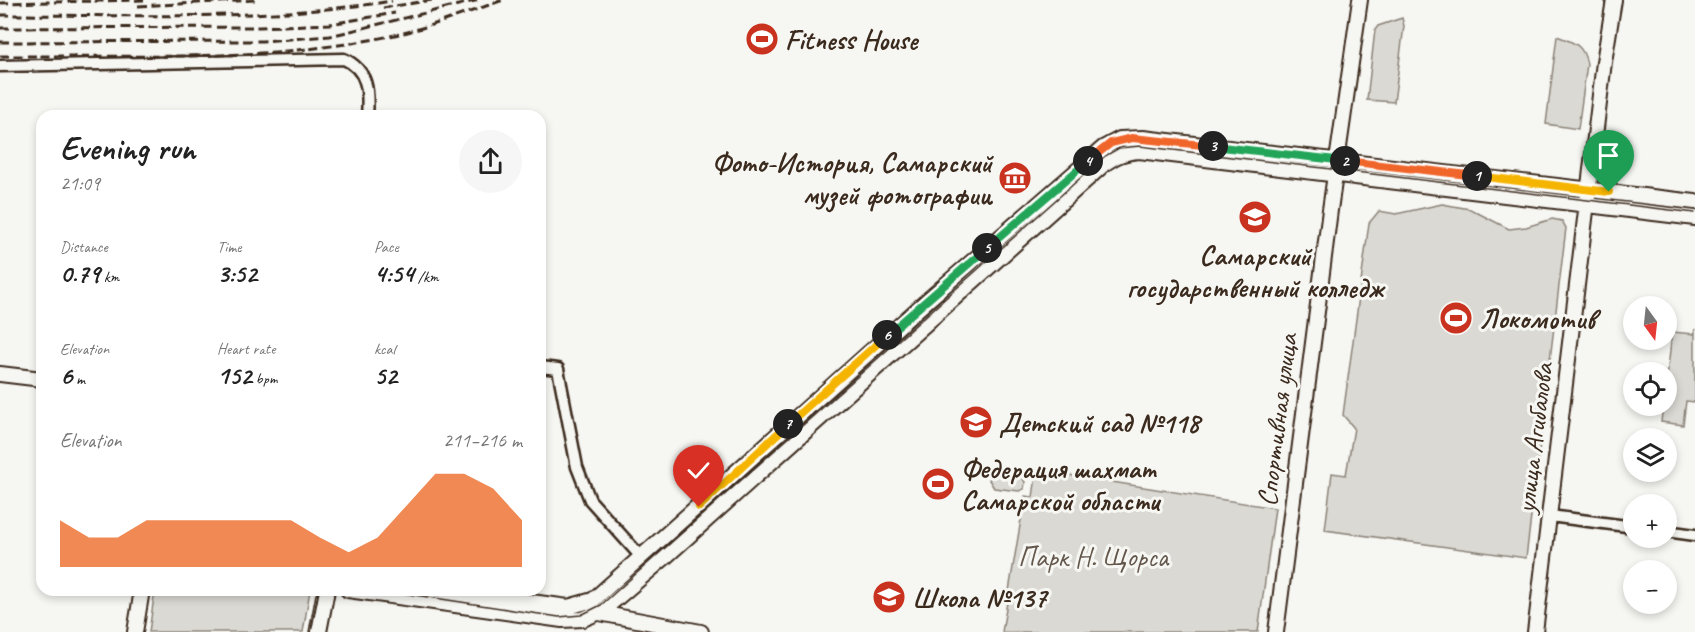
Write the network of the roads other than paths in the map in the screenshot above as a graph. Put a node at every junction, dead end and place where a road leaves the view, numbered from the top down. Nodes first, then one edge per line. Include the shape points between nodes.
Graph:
1 (1359, 0) edge
2 (1614, 0) edge
3 (0, 66) edge
4 (367, 110) edge
5 (1337, 160) junction
6 (1335, 175) junction
7 (1589, 189) junction
8 (1695, 202) edge
9 (1587, 205) junction
10 (1695, 218) edge
11 (546, 368) edge
12 (0, 374) edge
13 (36, 378) edge
14 (1550, 516) junction
15 (1623, 526) edge
16 (1677, 532) edge
17 (1695, 534) edge
18 (642, 558) junction
19 (141, 596) edge
20 (327, 596) edge
21 (412, 596) edge
22 (482, 596) edge
23 (573, 611) junction
24 (601, 612) junction
25 (648, 623) junction
26 (135, 632) edge
27 (321, 632) edge
28 (702, 632) edge
29 (1276, 632) edge
30 (1535, 632) edge

1 - 5 main road, Спортивная улица
2 - 7 main road, улица Агибалова
3 - 4 street via 344,59 362,72
5 - 6 main road, Спортивная улица
5 - 7 main road
5 - 18 main road via 1143,138 1111,143 920,306
6 - 9 main road
6 - 24 main road via 1139,151 1118,154
6 - 29 main road, Спортивная улица
7 - 8 main road
7 - 9 main road, улица Агибалова
9 - 10 main road
9 - 14 main road, улица Агибалова
11 - 18 street via 558,369 577,468 590,500
12 - 13 main road
14 - 15 street
14 - 30 main road, улица Агибалова
16 - 17 street
18 - 23 main road via 593,600
19 - 26 main road
20 - 27 main road
21 - 23 main road
22 - 23 main road
23 - 24 main road
23 - 25 main road
24 - 25 main road
25 - 28 main road

